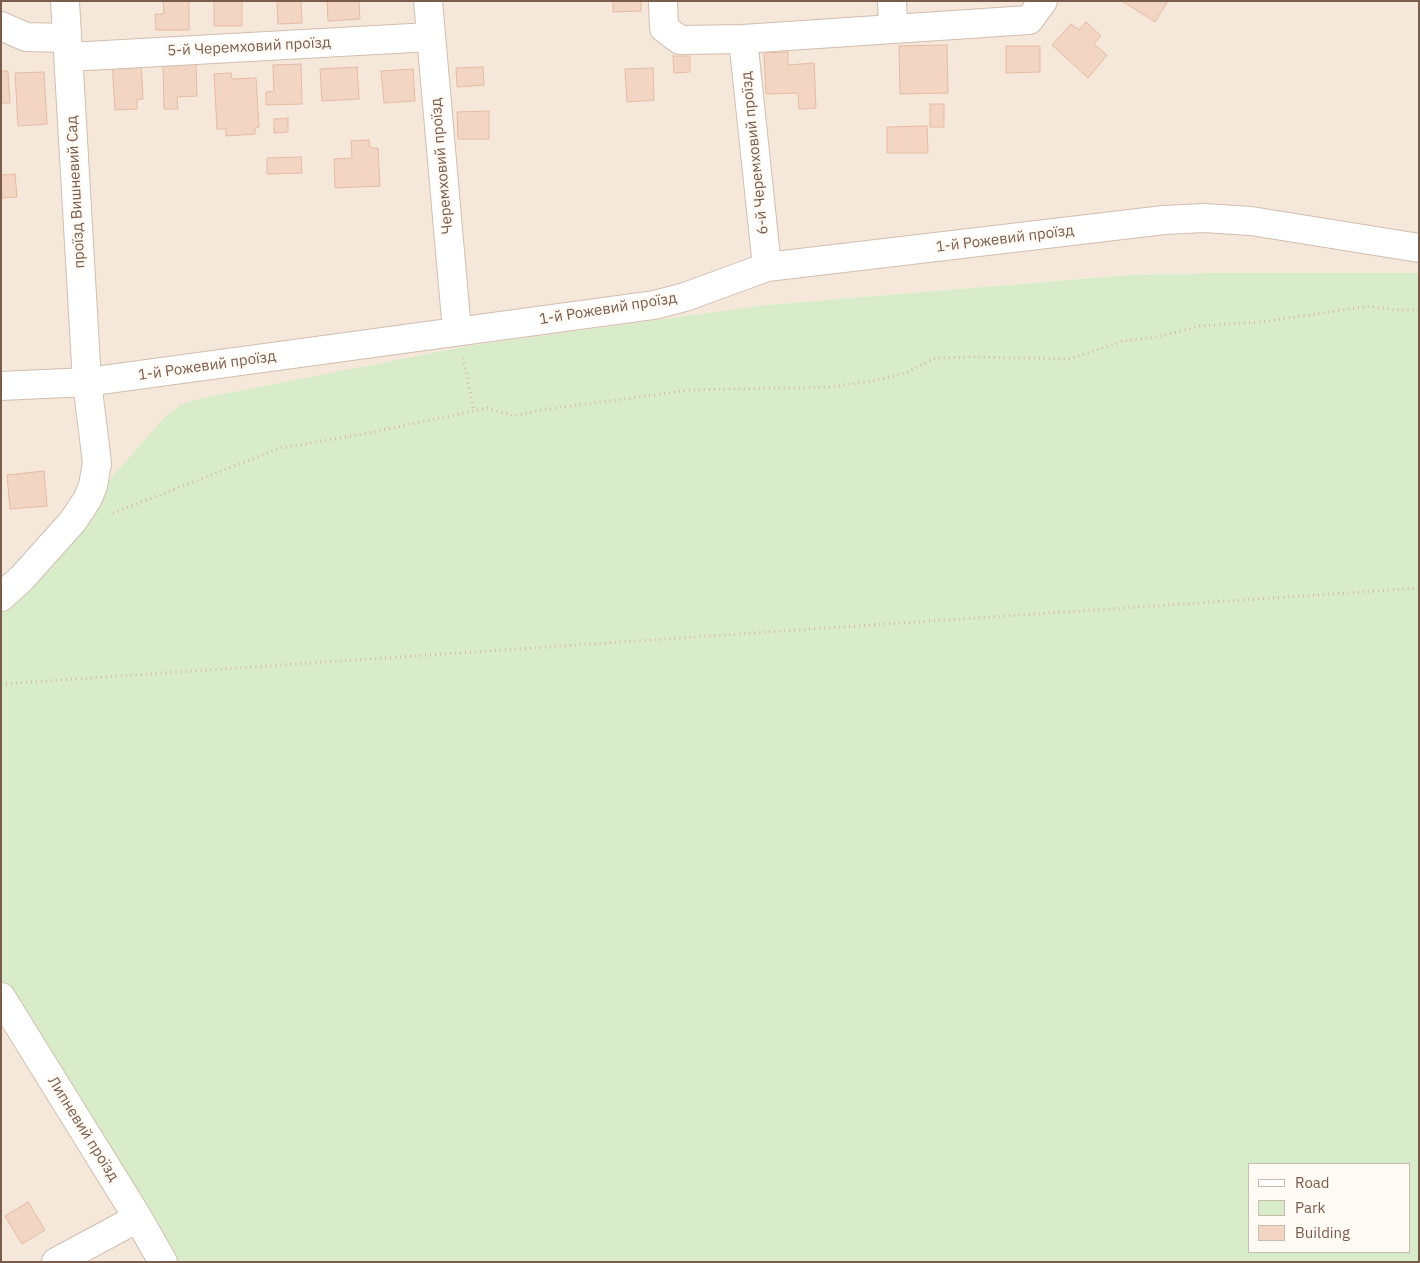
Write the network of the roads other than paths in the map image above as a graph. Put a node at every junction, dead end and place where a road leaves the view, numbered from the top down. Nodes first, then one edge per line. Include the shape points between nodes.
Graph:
1 (65, 1) edge
2 (428, 1) edge
3 (663, 1) edge
4 (892, 1) edge
5 (1043, 1) edge
6 (1, 26) edge
7 (894, 29) junction
8 (430, 37) junction
9 (743, 39) junction
10 (14, 42) edge
11 (68, 47) junction
12 (1419, 248) edge
13 (767, 267) junction
14 (457, 331) junction
15 (87, 382) junction
16 (1, 386) edge
17 (12, 579) edge
18 (1, 597) edge
19 (4, 1010) edge
20 (138, 1218) junction
21 (56, 1262) edge
22 (163, 1262) edge

1 - 11 street, проїзд Вишневий Сад
2 - 8 street, Черемховий проїзд
3 - 9 street via 664,28 680,40
4 - 7 street
5 - 7 street via 1028,20
6 - 10 street
7 - 9 street
8 - 11 street, 5-й Черемховий проїзд
8 - 14 street, Черемховий проїзд
9 - 13 street, 6-й Черемховий проїзд
10 - 11 street, 5-й Черемховий проїзд
11 - 15 street, проїзд Вишневий Сад
12 - 13 street, 1-й Рожевий проїзд via 1251,221 1204,218
13 - 14 street, 1-й Рожевий проїзд via 654,305
14 - 15 street, 1-й Рожевий проїзд
15 - 16 street, 1-й Рожевий проїзд
15 - 17 street via 98,463 93,486 73,521
17 - 18 street
19 - 20 street, Липневий проїзд
20 - 21 street
20 - 22 street, Липневий проїзд

